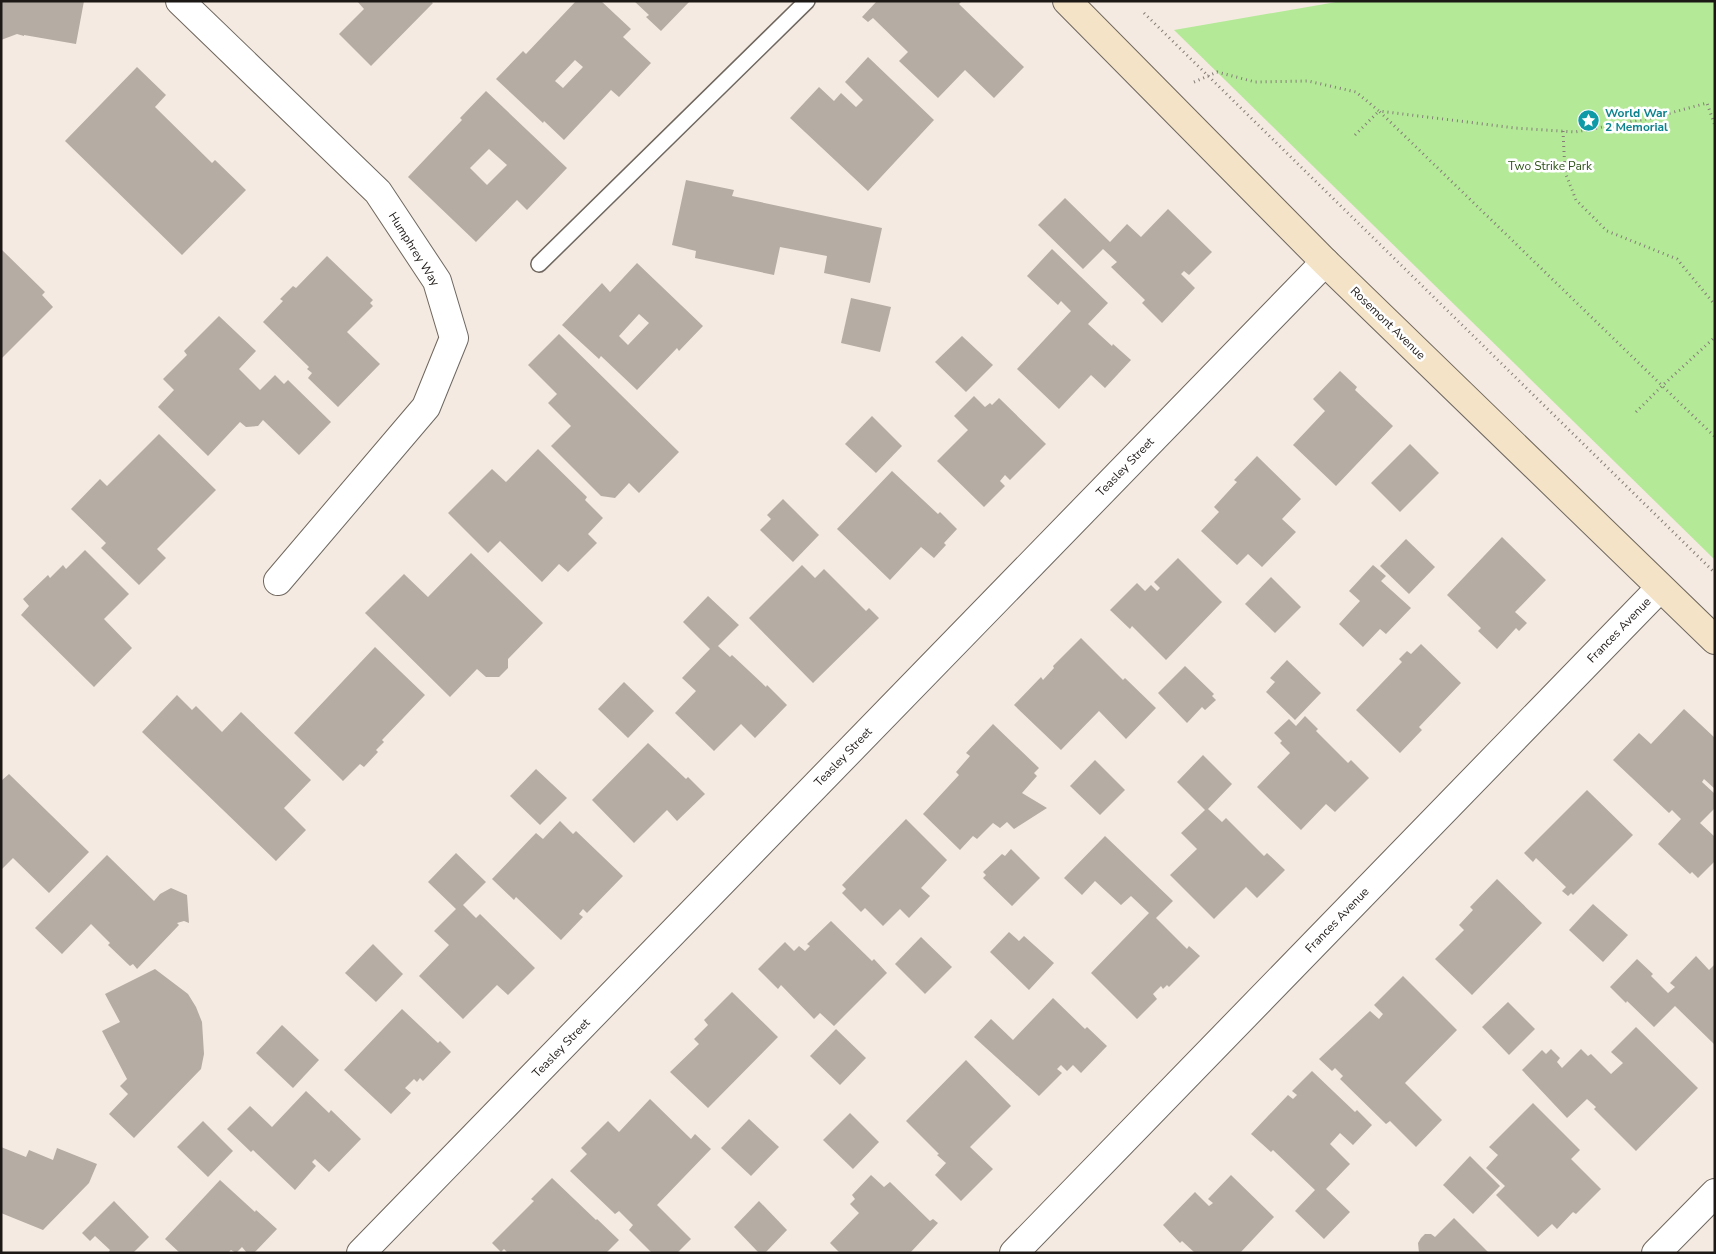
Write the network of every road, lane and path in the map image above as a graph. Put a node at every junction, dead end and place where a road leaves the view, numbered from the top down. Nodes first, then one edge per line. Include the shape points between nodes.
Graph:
1 (180, 1) edge
2 (807, 1) edge
3 (1067, 1) edge
4 (1144, 13) dead end
5 (1217, 72) dead end
6 (1379, 111) junction
7 (1715, 126) edge
8 (1563, 131) junction
9 (1354, 135) dead end
10 (1325, 262) junction
11 (539, 264) dead end
12 (1715, 305) edge
13 (1715, 337) edge
14 (1662, 386) junction
15 (1636, 412) dead end
16 (1715, 437) edge
17 (1715, 573) edge
18 (278, 581) dead end
19 (1660, 588) junction
20 (1715, 640) edge
21 (1715, 1193) edge
22 (362, 1253) edge
23 (1014, 1253) edge
24 (1656, 1253) edge

1 - 18 street, Humphrey Way via 378,192 437,281 454,338 426,407
2 - 11 lane
3 - 10 street, Rosemont Avenue
4 - 17 path
5 - 6 path via 1255,82 1308,81 1356,92
6 - 8 path
6 - 9 path
6 - 14 path
7 - 8 path via 1707,103 1652,118 1574,132
8 - 12 path via 1565,172 1576,200 1607,231 1677,259
10 - 19 street, Rosemont Avenue
10 - 22 street, Teasley Street
13 - 14 path
14 - 15 path
14 - 16 path
19 - 20 street, Rosemont Avenue
19 - 23 street, Frances Avenue
21 - 24 street

